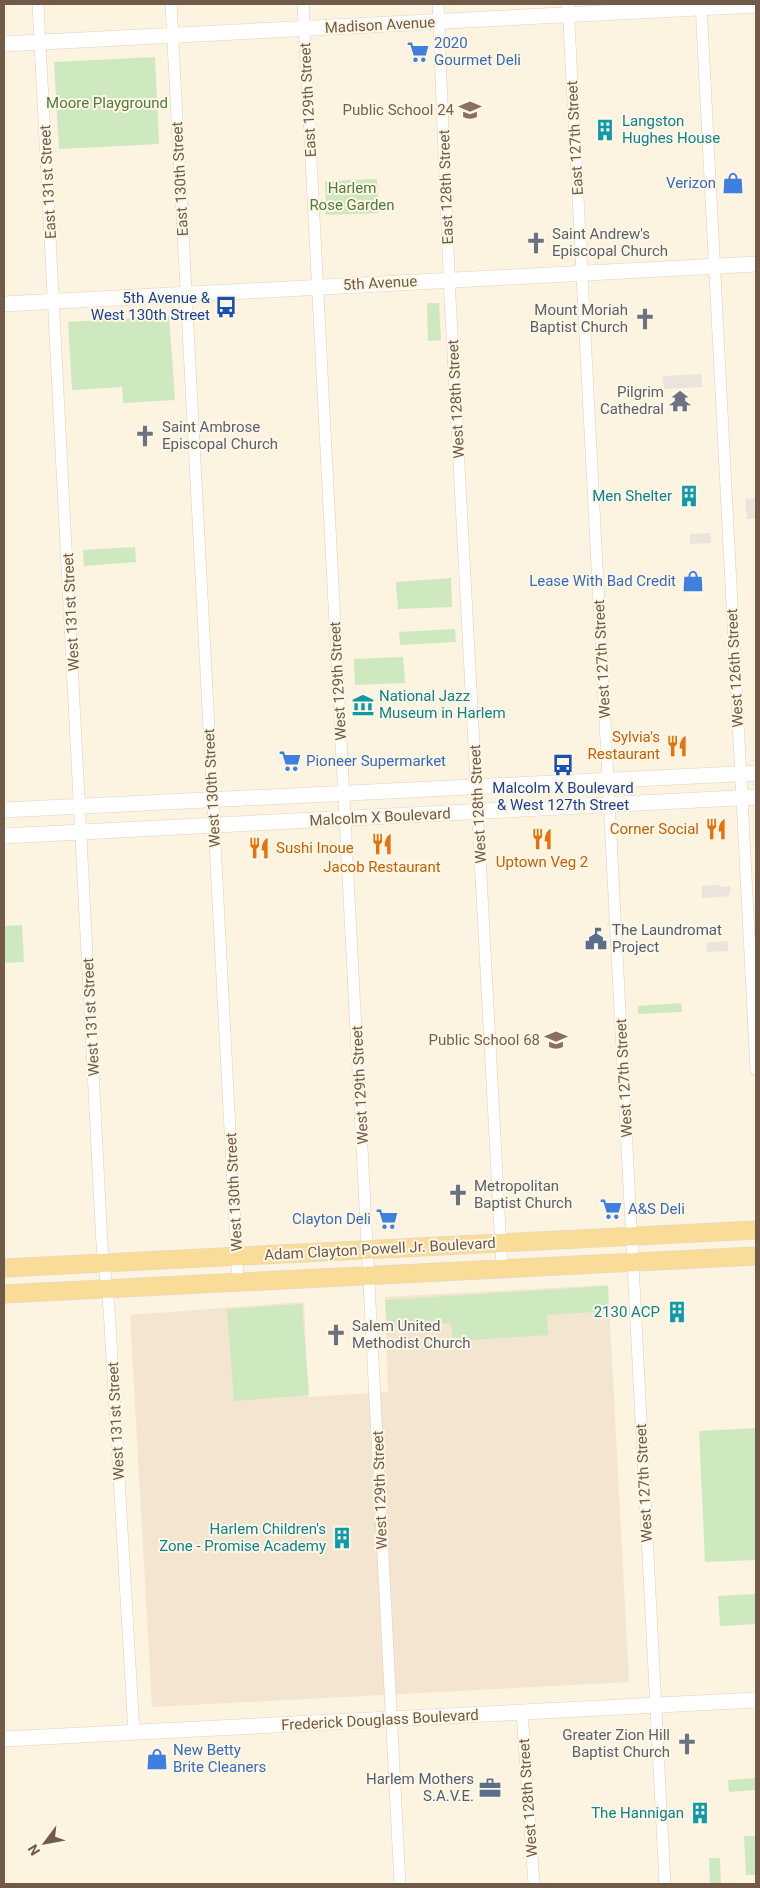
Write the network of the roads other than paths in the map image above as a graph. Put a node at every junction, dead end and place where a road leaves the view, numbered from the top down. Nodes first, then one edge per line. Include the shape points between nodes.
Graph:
1 (38, 4) edge
2 (171, 4) edge
3 (303, 4) edge
4 (438, 4) edge
5 (756, 4) edge
6 (701, 6) edge
7 (569, 9) edge
8 (439, 21) junction
9 (305, 29) junction
10 (172, 36) junction
11 (40, 42) junction
12 (4, 44) edge
13 (756, 264) edge
14 (714, 266) junction
15 (582, 273) junction
16 (449, 279) junction
17 (318, 287) junction
18 (186, 294) junction
19 (54, 301) junction
20 (4, 304) edge
21 (756, 773) edge
22 (741, 774) junction
23 (609, 780) junction
24 (477, 785) junction
25 (344, 792) junction
26 (749, 797) edge
27 (213, 799) junction
28 (610, 804) junction
29 (80, 806) junction
30 (4, 810) edge
31 (478, 811) junction
32 (346, 819) junction
33 (214, 825) junction
34 (82, 832) junction
35 (4, 836) edge
36 (756, 1070) edge
37 (756, 1230) edge
38 (632, 1235) junction
39 (501, 1243) junction
40 (369, 1250) junction
41 (237, 1256) junction
42 (756, 1256) edge
43 (634, 1262) junction
44 (104, 1263) junction
45 (4, 1268) edge
46 (502, 1268) junction
47 (370, 1274) junction
48 (238, 1282) junction
49 (107, 1289) junction
50 (4, 1294) edge
51 (756, 1700) edge
52 (655, 1706) junction
53 (522, 1712) junction
54 (390, 1719) junction
55 (134, 1733) junction
56 (4, 1739) edge
57 (400, 1884) edge
58 (534, 1884) edge
59 (664, 1884) edge

1 - 11 street, East 131st Street
2 - 10 street, East 130th Street
3 - 9 street, East 129th Street
4 - 8 street, East 128th Street
5 - 6 main road, Madison Avenue
6 - 7 main road, Madison Avenue
6 - 14 street, West 126th Street
7 - 8 main road, Madison Avenue
7 - 15 street, East 127th Street
8 - 9 main road, Madison Avenue
8 - 16 street, East 128th Street
9 - 10 main road, Madison Avenue
9 - 17 street, East 129th Street
10 - 11 main road, Madison Avenue
10 - 18 street, East 130th Street
11 - 12 main road, Madison Avenue
11 - 19 street, East 131st Street
13 - 14 main road, 5th Avenue
14 - 15 main road, 5th Avenue
14 - 22 street, West 126th Street
15 - 16 main road, 5th Avenue
15 - 23 street, West 127th Street
16 - 17 main road, 5th Avenue
16 - 24 street, West 128th Street
17 - 18 main road, 5th Avenue
17 - 25 street, West 129th Street
18 - 19 main road, 5th Avenue
18 - 27 street, West 130th Street
19 - 20 main road, 5th Avenue
19 - 29 street, West 131st Street
21 - 22 main road, Malcolm X Boulevard
22 - 23 main road, Malcolm X Boulevard
22 - 26 street, West 126th Street
23 - 24 main road, Malcolm X Boulevard
23 - 28 street, West 127th Street
24 - 25 main road, Malcolm X Boulevard
24 - 31 street, West 128th Street
25 - 27 main road, Malcolm X Boulevard
25 - 32 street, West 129th Street
26 - 28 main road, Malcolm X Boulevard
26 - 36 street, West 126th Street
27 - 29 main road, Malcolm X Boulevard
27 - 33 street, West 130th Street
28 - 31 main road, Malcolm X Boulevard
28 - 38 street, West 127th Street
29 - 30 main road, Malcolm X Boulevard
29 - 34 street, West 131st Street
31 - 32 main road, Malcolm X Boulevard
31 - 39 street, West 128th Street
32 - 33 main road, Malcolm X Boulevard
32 - 40 street, West 129th Street
33 - 34 main road, Malcolm X Boulevard
33 - 41 street, West 130th Street
34 - 35 main road, Malcolm X Boulevard
34 - 44 street, West 131st Street
37 - 38 main road, Adam Clayton Powell Jr. Boulevard
38 - 39 main road, Adam Clayton Powell Jr. Boulevard
38 - 43 street, West 127th Street
39 - 40 main road, Adam Clayton Powell Jr. Boulevard
39 - 46 street, West 128th Street
40 - 41 main road, Adam Clayton Powell Jr. Boulevard
40 - 47 street, West 129th Street
41 - 44 main road, Adam Clayton Powell Jr. Boulevard
41 - 48 street, West 130th Street
42 - 43 main road, Adam Clayton Powell Jr. Boulevard
43 - 46 main road, Adam Clayton Powell Jr. Boulevard
43 - 52 street, West 127th Street
44 - 45 main road, Adam Clayton Powell Jr. Boulevard
44 - 49 street, West 131st Street
46 - 47 main road, Adam Clayton Powell Jr. Boulevard
47 - 48 main road, Adam Clayton Powell Jr. Boulevard
47 - 54 street, West 129th Street
48 - 49 main road, Adam Clayton Powell Jr. Boulevard
49 - 50 main road, Adam Clayton Powell Jr. Boulevard
49 - 55 street, West 131st Street
51 - 52 main road, Frederick Douglass Boulevard
52 - 53 main road, Frederick Douglass Boulevard
52 - 59 street, West 127th Street
53 - 54 main road, Frederick Douglass Boulevard
53 - 58 street, West 128th Street
54 - 55 main road, Frederick Douglass Boulevard
54 - 57 street, West 129th Street
55 - 56 main road, Frederick Douglass Boulevard

